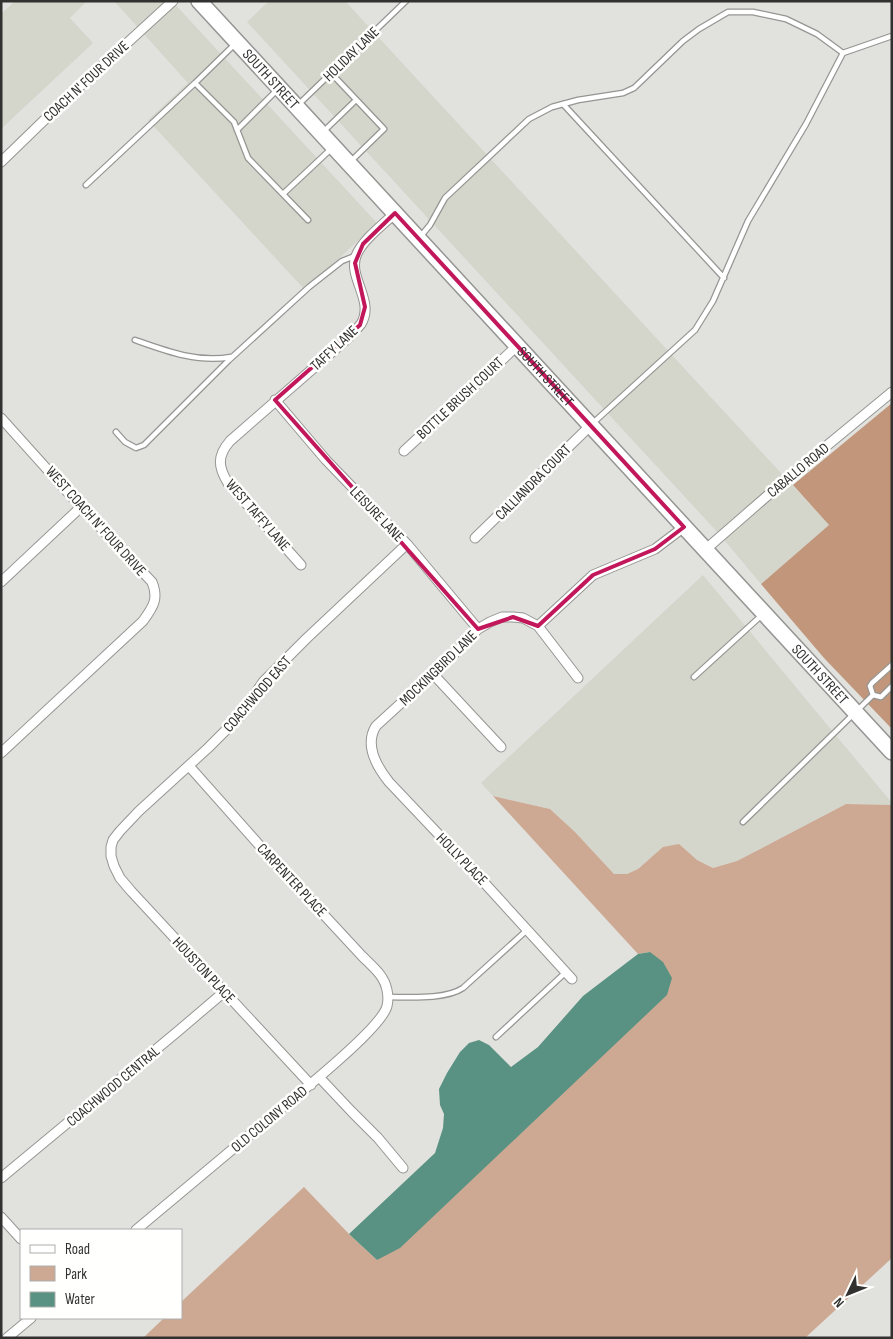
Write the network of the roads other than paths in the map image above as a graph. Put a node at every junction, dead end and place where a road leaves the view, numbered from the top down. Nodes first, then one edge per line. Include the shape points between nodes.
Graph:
1 (173, 1) edge
2 (406, 1) edge
3 (207, 4) edge
4 (892, 36) edge
5 (236, 42) junction
6 (843, 53) junction
7 (331, 73) junction
8 (195, 83) junction
9 (279, 88) junction
10 (356, 100) junction
11 (563, 104) junction
12 (296, 106) junction
13 (237, 130) junction
14 (321, 134) junction
15 (334, 147) junction
16 (1, 162) edge
17 (349, 163) junction
18 (86, 185) dead end
19 (283, 194) junction
20 (395, 213) junction
21 (308, 220) dead end
22 (418, 239) junction
23 (357, 255) junction
24 (724, 278) junction
25 (135, 340) dead end
26 (517, 346) junction
27 (232, 357) junction
28 (892, 392) edge
29 (275, 400) junction
30 (1, 418) edge
31 (590, 426) junction
32 (116, 432) dead end
33 (404, 451) dead end
34 (220, 463) joint
35 (81, 507) junction
36 (684, 527) junction
37 (476, 538) dead end
38 (407, 544) junction
39 (705, 550) junction
40 (301, 564) dead end
41 (1, 582) edge
42 (764, 613) junction
43 (538, 626) junction
44 (478, 629) junction
45 (892, 665) edge
46 (433, 674) junction
47 (694, 677) dead end
48 (578, 678) dead end
49 (892, 686) edge
50 (873, 695) junction
51 (855, 712) junction
52 (374, 730) joint
53 (501, 747) dead end
54 (892, 752) edge
55 (1, 753) edge
56 (189, 766) junction
57 (743, 822) dead end
58 (111, 847) joint
59 (527, 930) junction
60 (569, 976) joint
61 (224, 992) junction
62 (387, 997) junction
63 (496, 1037) dead end
64 (320, 1077) junction
65 (310, 1085) junction
66 (403, 1168) dead end
67 (1, 1178) edge
68 (1, 1217) edge
69 (137, 1229) edge
70 (20, 1238) edge
71 (30, 1319) edge
72 (7, 1338) edge

1 - 16 street, COACH N' FOUR DRIVE
2 - 7 lane, HOLIDAY LANE
3 - 5 main road, SOUTH STREET
4 - 6 lane
5 - 8 lane
5 - 9 main road, SOUTH STREET
6 - 11 lane via 817,34 786,19 753,12 728,12 683,41 634,88 624,93
6 - 24 lane via 806,124 748,221
7 - 10 lane
7 - 12 lane, HOLIDAY LANE
8 - 13 lane via 234,122
8 - 18 lane
9 - 12 main road, SOUTH STREET
9 - 13 lane
10 - 14 lane
10 - 17 lane via 384,129
11 - 22 lane via 529,120 494,152 445,198
11 - 24 lane
12 - 14 main road, SOUTH STREET
13 - 19 lane via 248,158
14 - 15 main road, SOUTH STREET
15 - 17 main road, SOUTH STREET
15 - 19 lane
17 - 20 main road, SOUTH STREET
19 - 21 lane
20 - 22 main road, SOUTH STREET
20 - 23 street via 363,244
22 - 26 main road, SOUTH STREET
23 - 27 lane via 342,260
23 - 29 street, TAFFY LANE via 355,263 365,307 360,325
24 - 31 lane via 695,330
25 - 27 lane via 194,358
26 - 31 main road, SOUTH STREET
26 - 33 street, BOTTLE BRUSH COURT
27 - 32 lane via 144,445 136,448
28 - 39 street, CABALLO ROAD
29 - 34 street, TAFFY LANE via 230,441
29 - 38 street, LEISURE LANE via 326,460
30 - 35 street, WEST COACH N' FOUR DRIVE
31 - 36 main road, SOUTH STREET
31 - 37 street, CALLIANDRA COURT
34 - 40 street, WEST TAFFY LANE via 228,484
35 - 41 street
35 - 55 street, WEST COACH N' FOUR DRIVE via 152,582 155,600 143,621
36 - 39 main road, SOUTH STREET
36 - 43 street via 655,549 593,575
38 - 44 street, LEISURE LANE
38 - 56 street, COACHWOOD EAST via 306,638 263,682 240,716
39 - 42 main road, SOUTH STREET
42 - 47 lane
42 - 51 main road, SOUTH STREET
43 - 44 street, MOCKINGBIRD LANE via 513,617 490,622
43 - 48 street
44 - 46 street, MOCKINGBIRD LANE
45 - 50 lane via 870,686
46 - 52 street, MOCKINGBIRD LANE
46 - 53 street
49 - 50 lane via 881,697
50 - 51 lane
51 - 54 main road, SOUTH STREET
51 - 57 lane
52 - 59 street, HOLLY PLACE via 372,746 380,771
56 - 58 street, COACHWOOD EAST via 139,811 120,831
56 - 62 street, CARPENTER PLACE via 378,972
58 - 61 street, HOUSTON PLACE via 111,856 120,878
59 - 60 street, HOLLY PLACE
59 - 62 lane via 458,992
60 - 63 lane
61 - 65 street, HOUSTON PLACE
61 - 67 street, COACHWOOD CENTRAL
62 - 64 street, OLD COLONY ROAD via 384,1012
64 - 65 street, OLD COLONY ROAD
64 - 66 street
65 - 69 street, OLD COLONY ROAD
68 - 70 street
71 - 72 street

